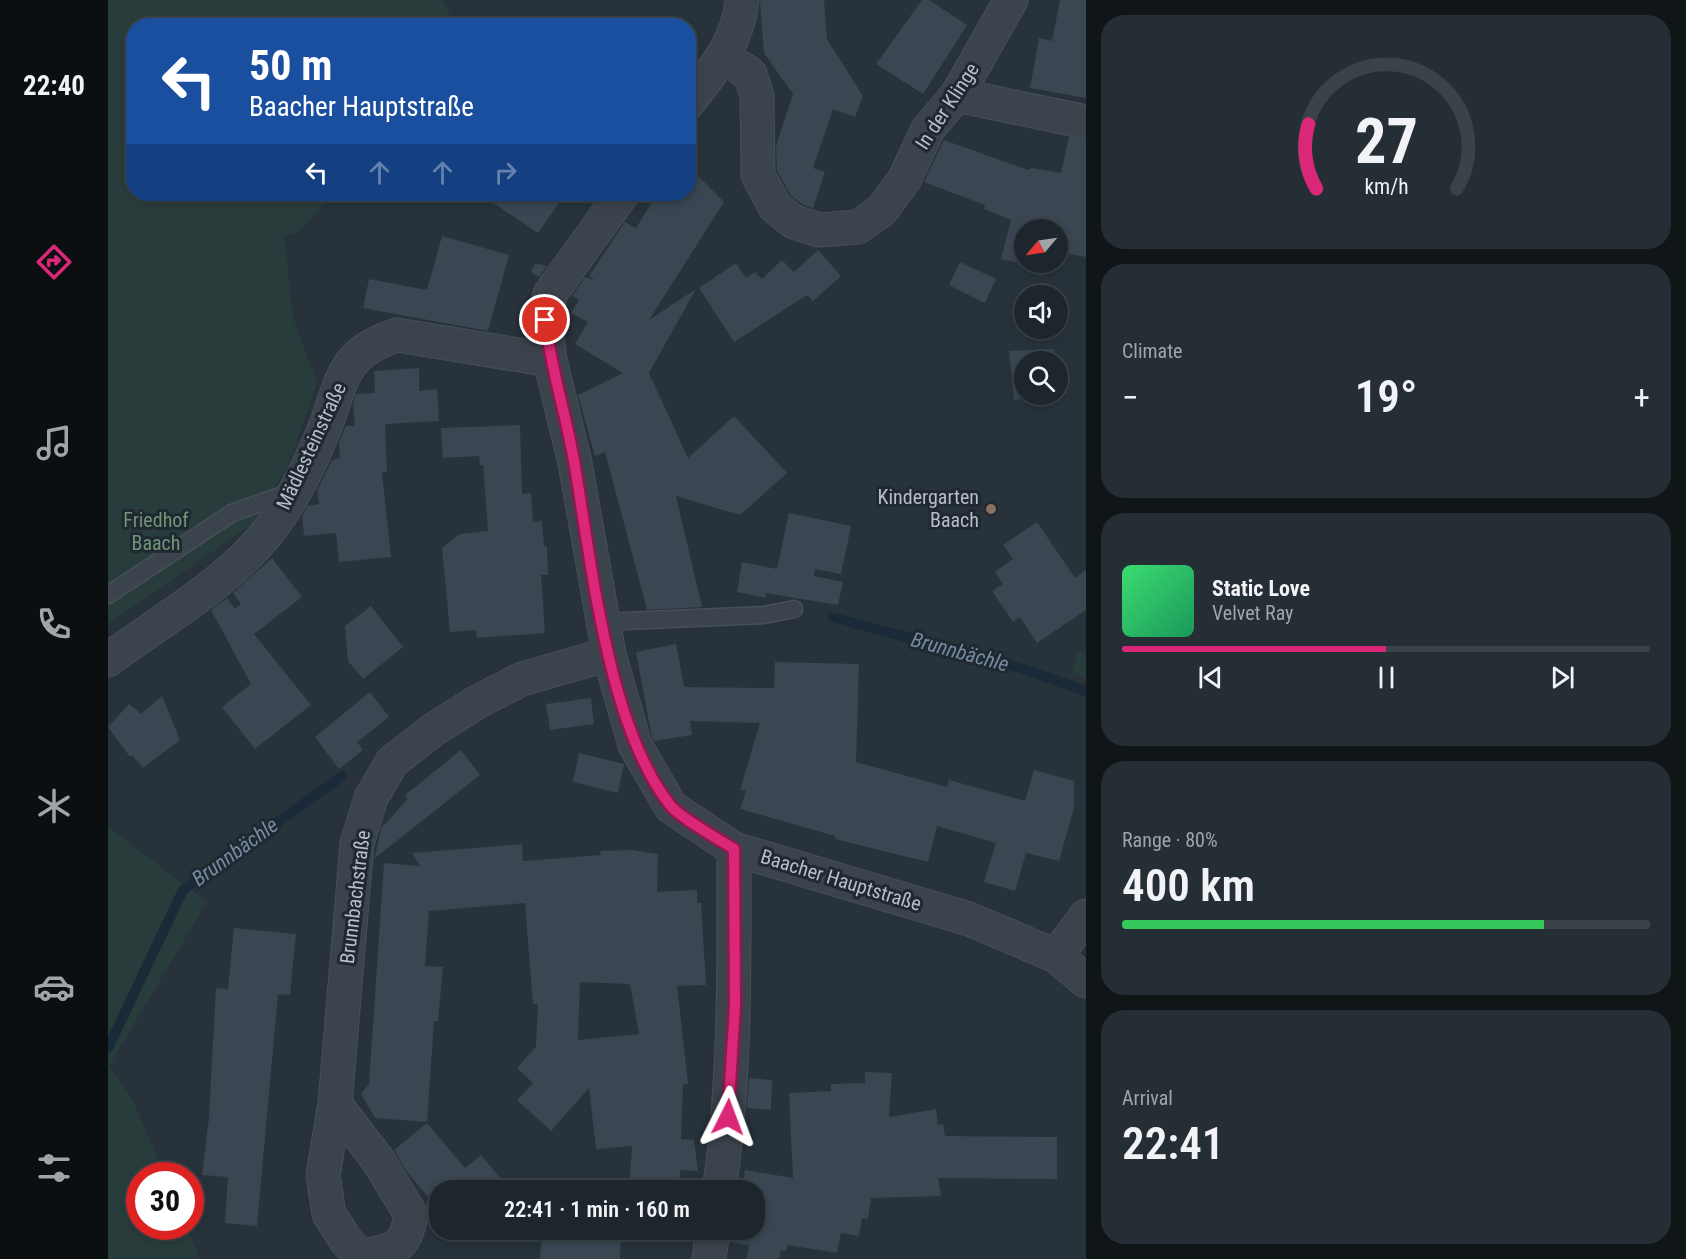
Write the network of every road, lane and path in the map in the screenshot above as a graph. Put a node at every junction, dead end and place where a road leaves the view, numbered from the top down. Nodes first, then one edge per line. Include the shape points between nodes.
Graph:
1 (742, 0) edge
2 (1011, 0) edge
3 (724, 57) junction
4 (696, 93) edge
5 (957, 95) junction
6 (1086, 122) edge
7 (617, 201) edge
8 (550, 360) junction
9 (295, 490) junction
10 (108, 595) edge
11 (794, 609) dead end
12 (603, 622) junction
13 (609, 654) junction
14 (108, 660) edge
15 (734, 849) junction
16 (1086, 916) edge
17 (1056, 956) junction
18 (1086, 981) edge
19 (335, 1104) dead end
20 (721, 1180) edge
21 (712, 1240) edge
22 (709, 1259) edge

1 - 3 street via 741,14
2 - 5 street, In der Klinge
3 - 4 street
3 - 5 street, In der Klinge via 750,74 757,96 758,175 775,207 794,222 819,230 858,227 882,210 903,180 928,129
5 - 6 street
7 - 8 street, Baacher Hauptstraße via 550,294 545,320
8 - 9 street, Mädlesteinstraße via 397,335 373,344 354,361 339,384 327,422
8 - 12 street, Baacher Hauptstraße via 575,464
9 - 10 lane via 232,513
9 - 14 street, Mädlesteinstraße via 271,528 208,591
11 - 12 lane via 764,615
12 - 13 street, Baacher Hauptstraße
13 - 15 street, Baacher Hauptstraße via 635,745 671,807
13 - 19 street, Brunnbachstraße via 522,679 468,708 392,762 371,798 357,843
15 - 17 street, Baacher Hauptstraße via 969,919
15 - 20 street via 735,1006
16 - 17 street
17 - 18 street, Baacher Hauptstraße
21 - 22 street

